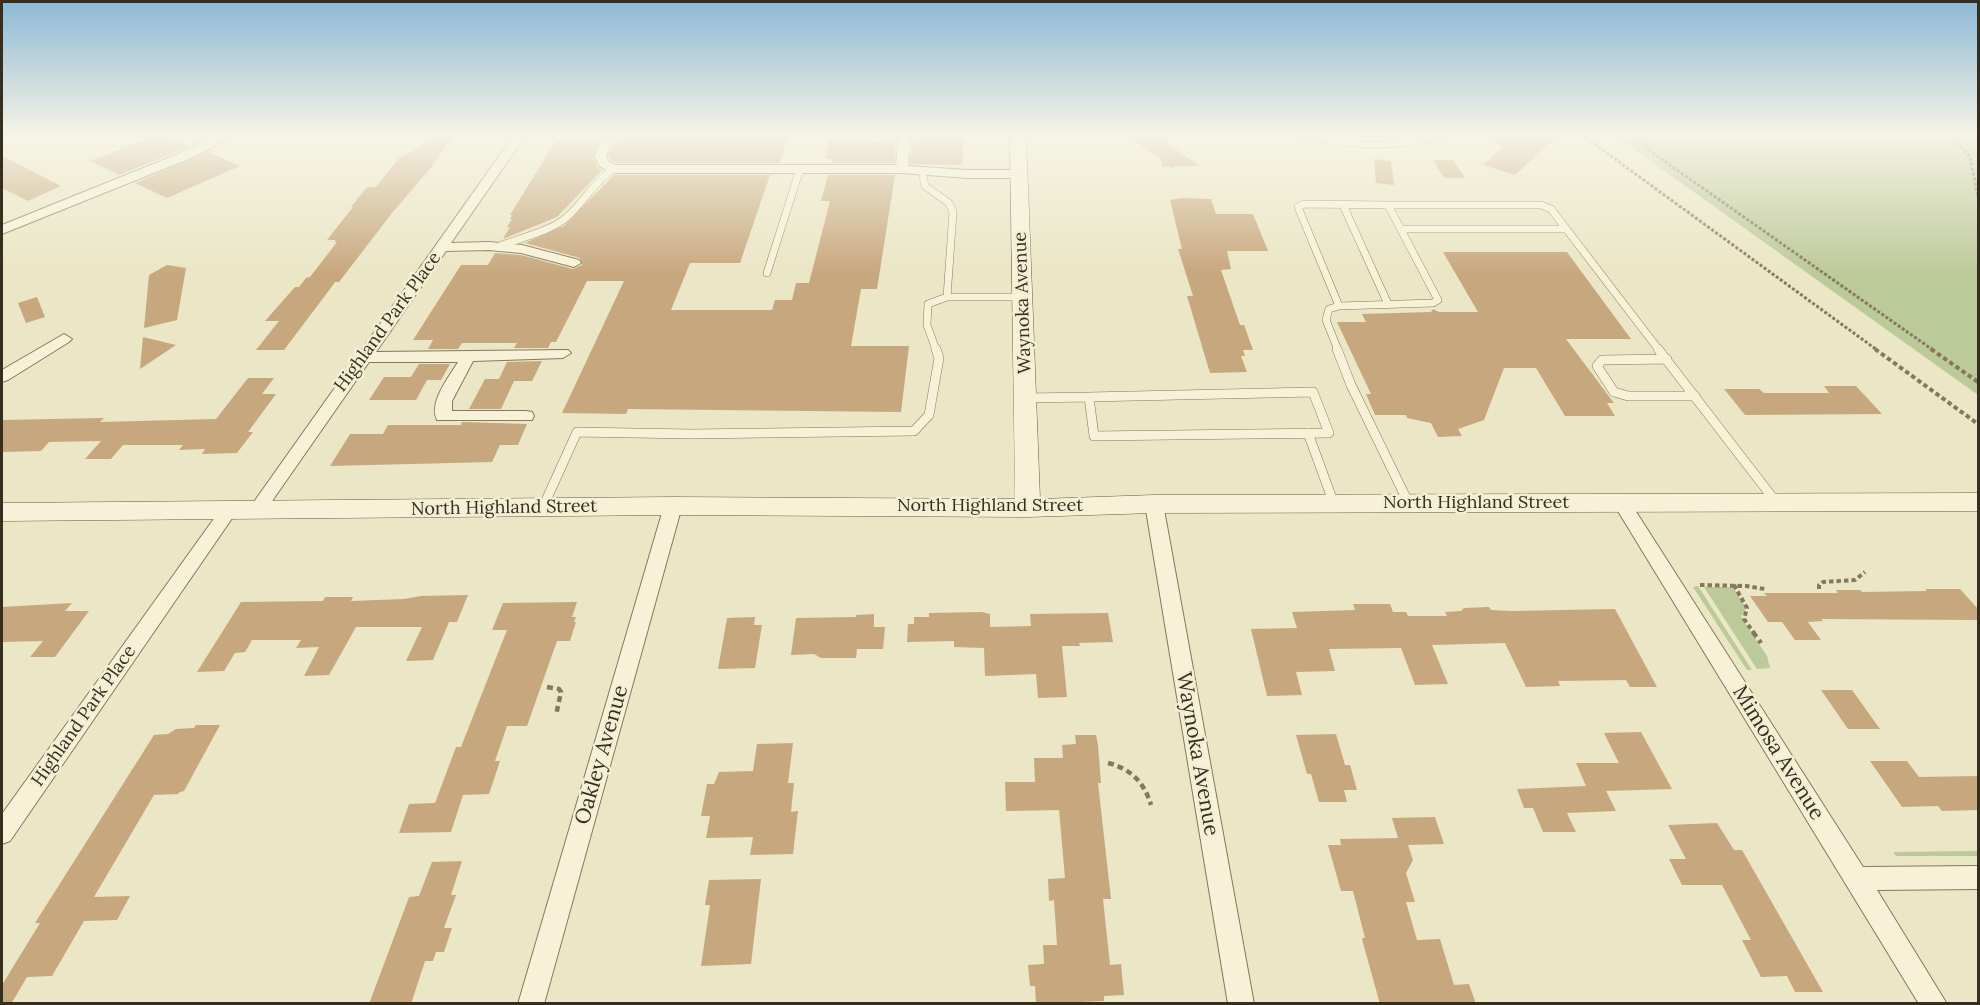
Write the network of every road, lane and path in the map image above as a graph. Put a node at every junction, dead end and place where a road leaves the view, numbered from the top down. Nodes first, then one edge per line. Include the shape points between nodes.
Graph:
1 (118, 182) edge
2 (487, 182) edge
3 (596, 182) edge
4 (796, 182) edge
5 (924, 182) edge
6 (1019, 182) edge
7 (1646, 182) edge
8 (1694, 182) edge
9 (1975, 182) edge
10 (1978, 197) edge
11 (1343, 204) junction
12 (1388, 205) junction
13 (4, 226) edge
14 (1401, 229) junction
15 (1566, 229) junction
16 (442, 247) junction
17 (497, 247) junction
18 (574, 263) dead end
19 (767, 273) dead end
20 (947, 297) junction
21 (1023, 297) junction
22 (1388, 304) junction
23 (1339, 306) junction
24 (64, 339) dead end
25 (562, 353) dead end
26 (363, 357) junction
27 (468, 357) junction
28 (1667, 359) junction
29 (2, 377) edge
30 (1978, 382) edge
31 (1089, 396) junction
32 (1695, 396) junction
33 (1026, 398) junction
34 (526, 416) dead end
35 (1978, 424) edge
36 (1308, 433) junction
37 (1776, 502) junction
38 (1978, 502) edge
39 (1622, 503) junction
40 (1154, 504) junction
41 (1334, 504) junction
42 (1409, 504) junction
43 (673, 506) junction
44 (543, 507) junction
45 (1028, 508) junction
46 (229, 510) junction
47 (256, 510) junction
48 (2, 512) edge
49 (1865, 572) dead end
50 (1700, 585) dead end
51 (1734, 585) junction
52 (1819, 589) dead end
53 (1765, 590) dead end
54 (1761, 643) dead end
55 (547, 687) dead end
56 (556, 715) dead end
57 (1108, 763) dead end
58 (1151, 805) dead end
59 (2, 833) edge
60 (1978, 877) edge
61 (1857, 879) junction
62 (531, 1004) edge
63 (1240, 1004) edge
64 (1934, 1004) edge

1 - 13 street
2 - 16 street, Highland Park Place
3 - 17 lane via 568,218
4 - 19 lane
5 - 20 lane via 949,203 953,212
6 - 21 main road, Waynoka Avenue
7 - 35 path
8 - 30 path
9 - 10 path
11 - 12 lane
11 - 22 lane
11 - 23 lane via 1298,207
12 - 14 lane
12 - 15 lane via 1541,205 1551,209
14 - 15 lane
14 - 22 lane via 1438,300
15 - 28 lane
16 - 17 street
16 - 26 street, Highland Park Place
17 - 18 street via 522,249
20 - 21 lane
20 - 44 lane via 928,304 927,325 939,358 929,415 914,431 577,432
21 - 33 main road, Waynoka Avenue
22 - 23 lane
23 - 42 lane via 1329,309 1326,320 1351,385
24 - 29 street
25 - 27 street
26 - 27 street
26 - 47 street, Highland Park Place
27 - 34 street via 444,401 443,416
28 - 32 lane
28 - 32 lane via 1602,360 1597,366 1614,392 1628,396
31 - 33 lane
31 - 36 lane via 1094,436
31 - 36 lane via 1313,392 1329,433
32 - 37 lane
33 - 45 main road, Waynoka Avenue
36 - 41 lane
37 - 38 main road, North Highland Street
37 - 39 main road, North Highland Street
39 - 42 main road, North Highland Street
39 - 61 street, Mimosa Avenue
40 - 41 main road, North Highland Street
40 - 45 main road, North Highland Street
40 - 63 street, Waynoka Avenue
41 - 42 main road, North Highland Street
43 - 44 main road, North Highland Street
43 - 45 main road, North Highland Street
43 - 62 street, Oakley Avenue
44 - 47 main road, North Highland Street
46 - 47 main road, North Highland Street
46 - 48 main road, North Highland Street
46 - 59 street, Highland Park Place
49 - 52 path via 1855,580 1823,582
50 - 51 path
51 - 53 path
51 - 54 path via 1747,608 1744,619
55 - 56 path via 561,692
57 - 58 path via 1144,784
60 - 61 street
61 - 64 street, Mimosa Avenue

